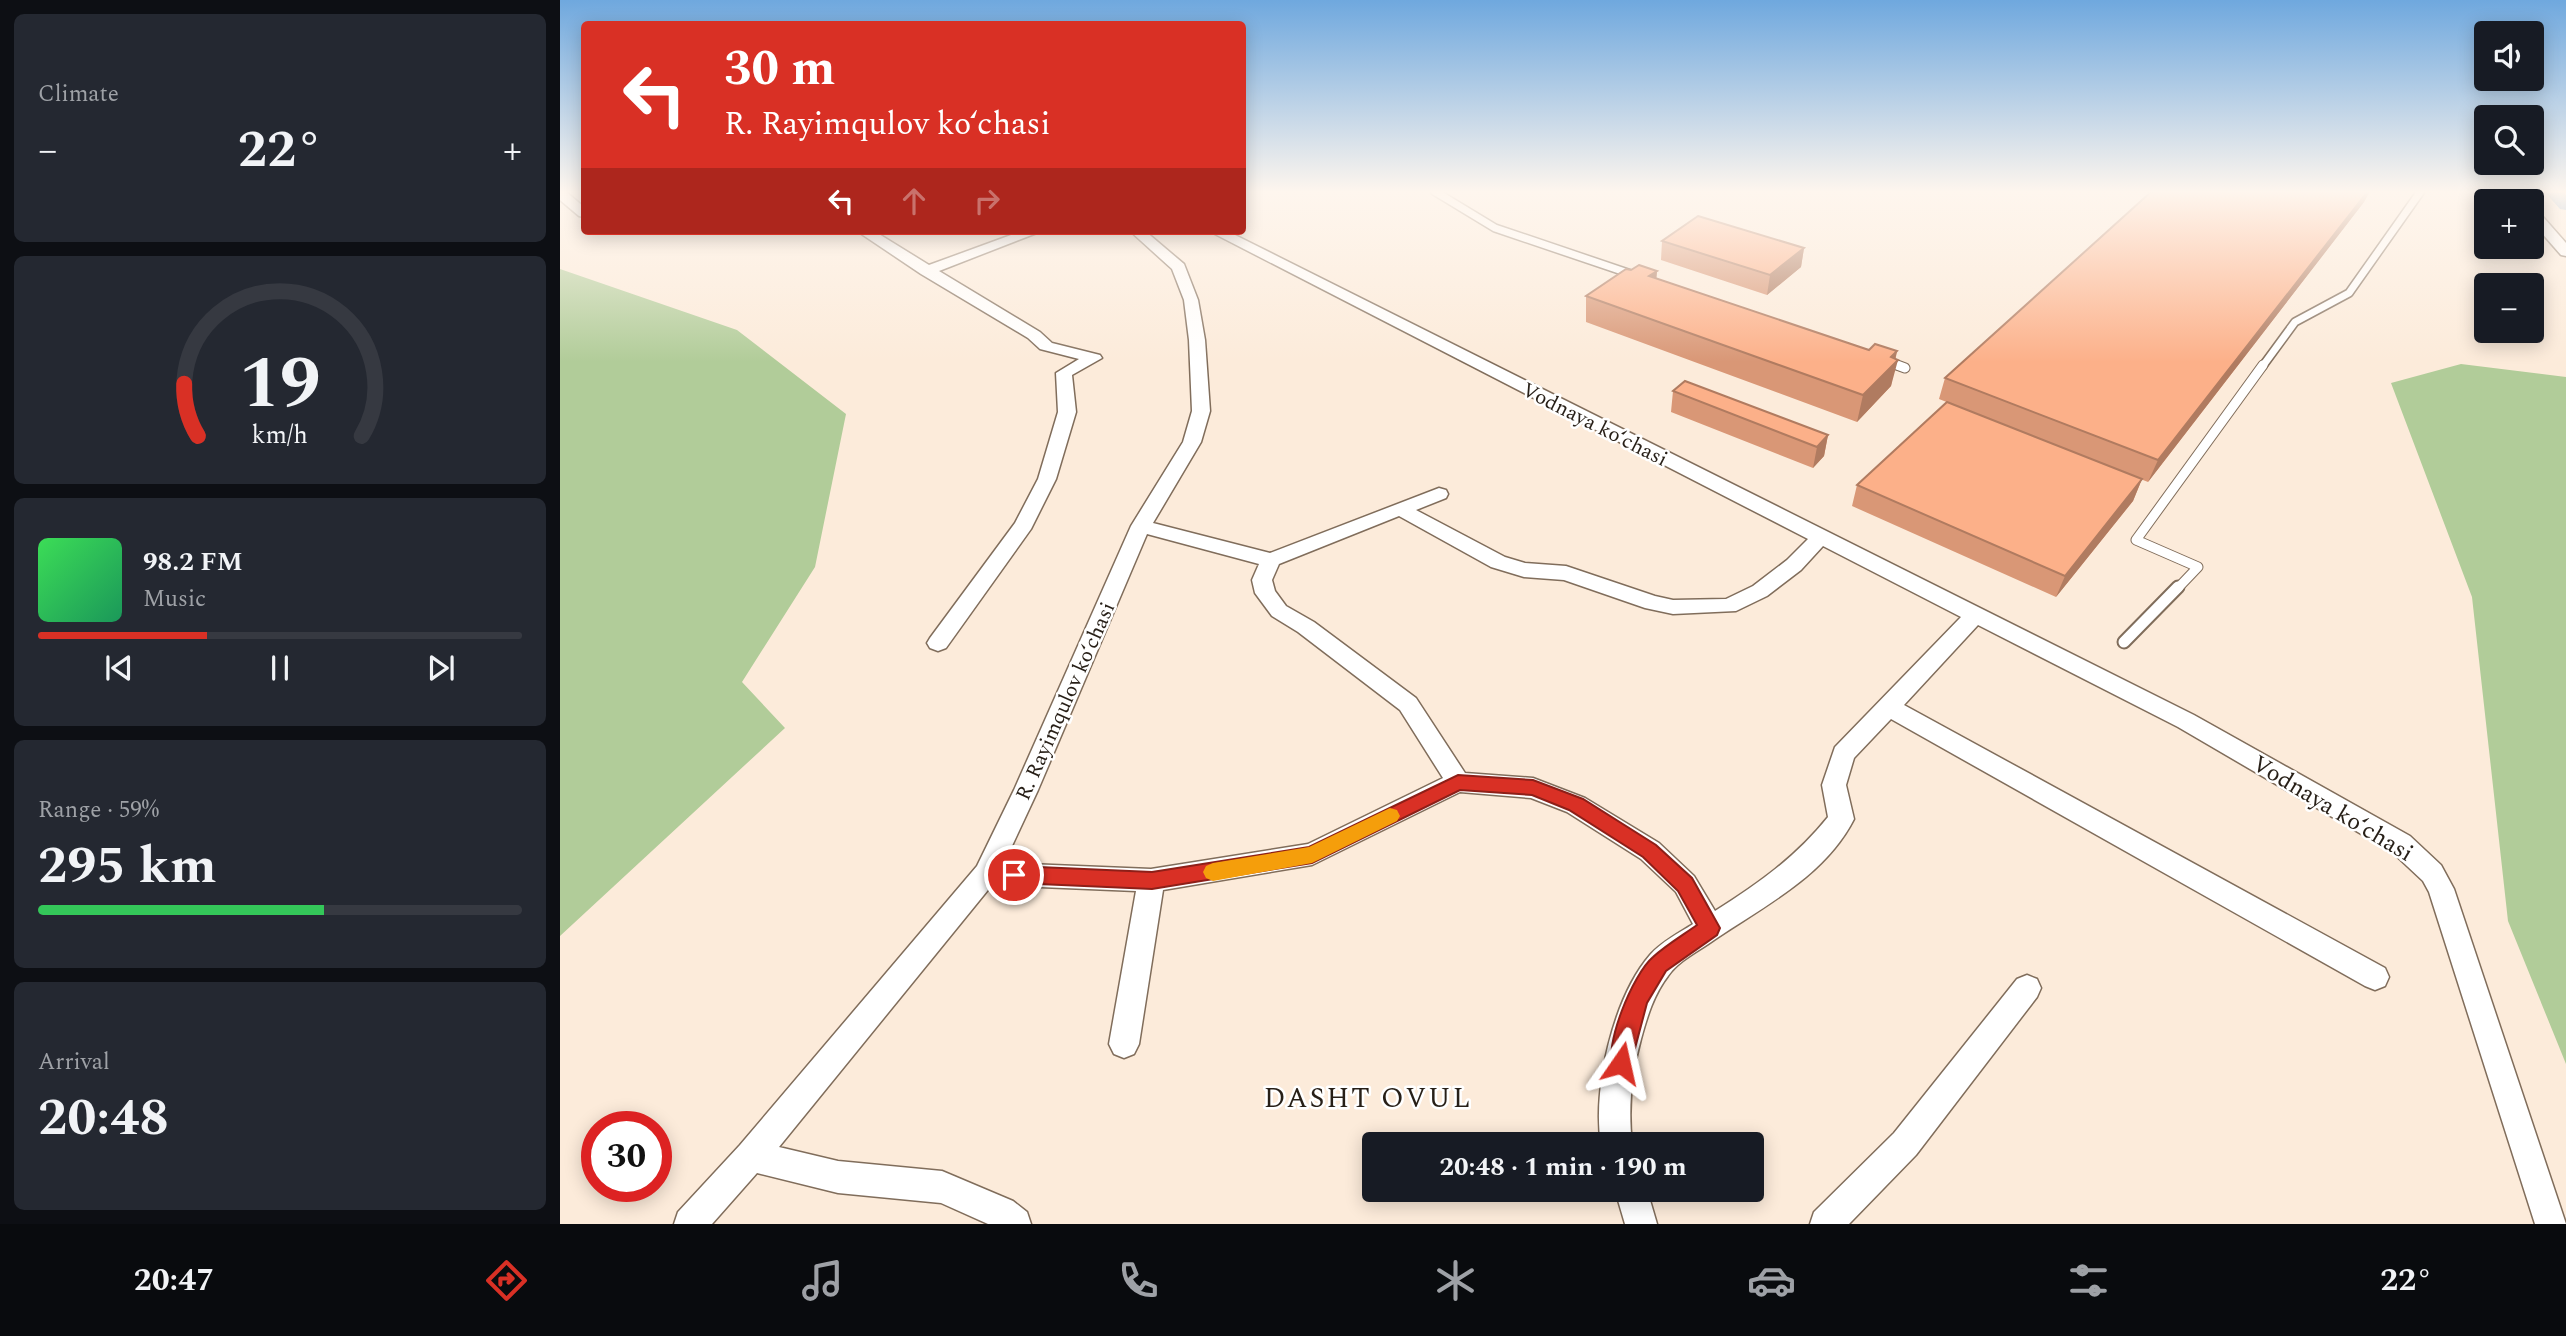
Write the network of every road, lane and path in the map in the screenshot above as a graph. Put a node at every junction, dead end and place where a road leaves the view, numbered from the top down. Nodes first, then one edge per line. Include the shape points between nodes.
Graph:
1 (890, 248) edge
2 (988, 248) edge
3 (1157, 248) edge
4 (1250, 248) edge
5 (1554, 248) edge
6 (2381, 248) edge
7 (926, 271) junction
8 (1640, 277) edge
9 (1879, 359) edge
10 (1905, 368) dead end
11 (1439, 494) dead end
12 (1402, 510) junction
13 (1142, 526) junction
14 (1821, 537) junction
15 (1271, 560) junction
16 (1975, 615) junction
17 (2124, 642) dead end
18 (937, 643) dead end
19 (1889, 707) junction
20 (1458, 782) junction
21 (986, 874) junction
22 (1152, 880) junction
23 (1710, 928) junction
24 (2375, 977) dead end
25 (2027, 988) dead end
26 (1124, 1044) dead end
27 (1613, 1132) edge
28 (751, 1156) junction
29 (1635, 1202) edge
30 (690, 1224) edge
31 (1015, 1224) edge
32 (1642, 1224) edge
33 (1826, 1224) edge
34 (2551, 1224) edge

1 - 7 street
2 - 7 street
3 - 13 street, R. Rayimqulov ko‘chasi via 1179,267 1192,300 1201,411 1192,442
4 - 14 street, Vodnaya ko‘chasi
5 - 8 lane
6 - 17 lane via 2349,293 2295,321 2136,540 2198,567
7 - 18 street via 1046,346 1094,358 1064,373 1067,412 1047,478 1024,525
9 - 10 lane
11 - 12 street
12 - 14 street via 1498,562 1524,570 1566,573 1673,607 1729,606 1760,591
12 - 15 street
13 - 15 street
13 - 21 street, R. Rayimqulov ko‘chasi
14 - 16 street, Vodnaya ko‘chasi
15 - 20 street via 1262,580 1265,593 1279,611 1408,704
16 - 19 street
16 - 34 street, Vodnaya ko‘chasi via 2186,722 2346,811 2401,844 2432,873 2447,905
19 - 23 street via 1843,754 1834,785 1841,818 1818,851 1779,885
19 - 24 street
20 - 22 street via 1312,854
20 - 23 street via 1533,788 1576,805 1658,859 1685,884
21 - 22 street
21 - 28 street, R. Rayimqulov ko‘chasi
22 - 26 street
23 - 27 street via 1659,964 1637,999 1624,1041
25 - 33 street via 1905,1144
28 - 30 street, R. Rayimqulov ko‘chasi
28 - 31 street via 838,1177 942,1187
29 - 32 street

